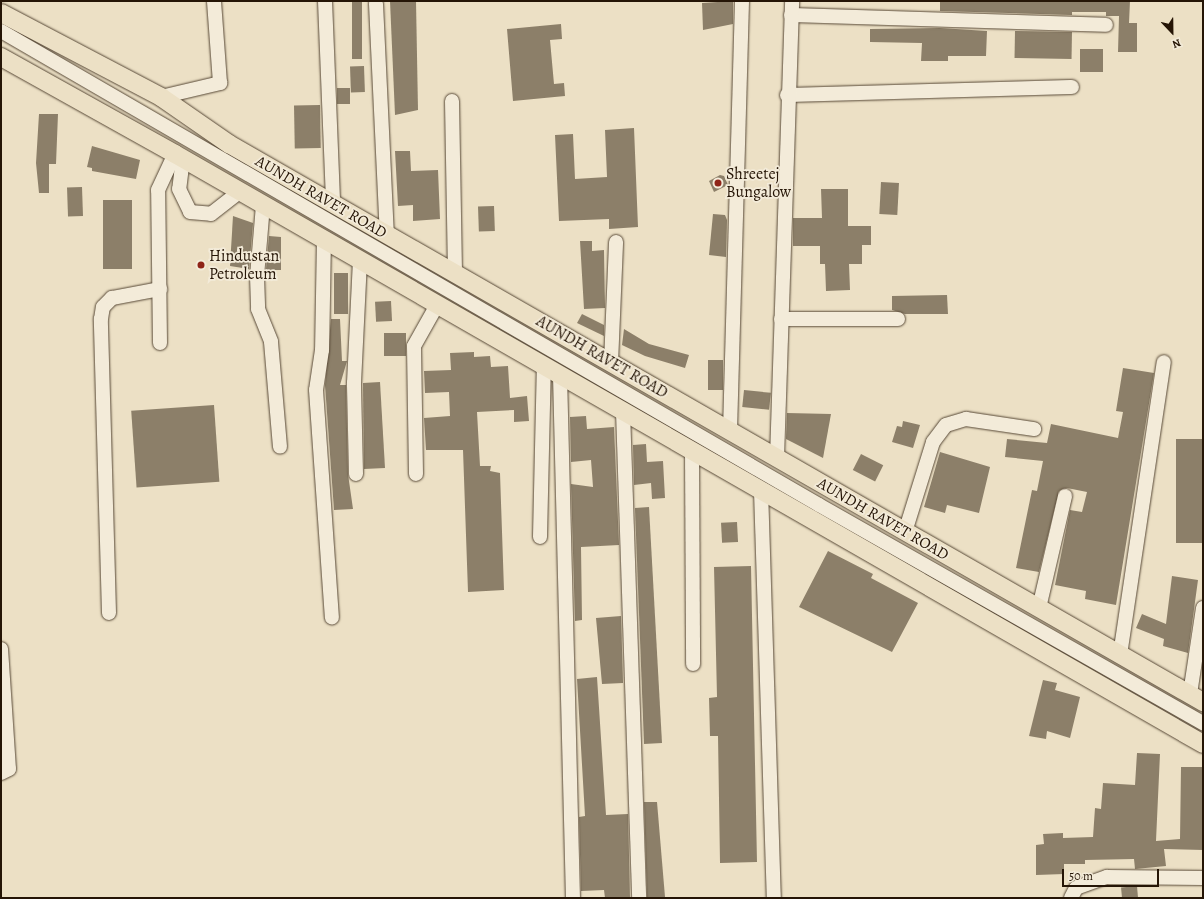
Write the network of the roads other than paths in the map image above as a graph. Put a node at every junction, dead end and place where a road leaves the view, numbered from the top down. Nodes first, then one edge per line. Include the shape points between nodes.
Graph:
1 (214, 1) edge
2 (325, 1) edge
3 (742, 1) edge
4 (376, 4) dead end
5 (792, 8) edge
6 (1, 13) edge
7 (1106, 25) dead end
8 (1, 31) edge
9 (1, 57) edge
10 (1072, 87) dead end
11 (787, 95) junction
12 (161, 97) junction
13 (452, 101) dead end
14 (179, 156) junction
15 (240, 191) junction
16 (263, 204) junction
17 (333, 204) junction
18 (387, 235) junction
19 (324, 240) junction
20 (616, 242) dead end
21 (360, 260) junction
22 (455, 271) junction
23 (160, 289) junction
24 (437, 305) junction
25 (780, 319) junction
26 (898, 319) dead end
27 (160, 344) dead end
28 (1164, 362) dead end
29 (611, 363) junction
30 (544, 366) junction
31 (560, 375) junction
32 (623, 411) junction
33 (1034, 428) dead end
34 (730, 431) junction
35 (280, 447) dead end
36 (692, 451) junction
37 (777, 458) junction
38 (356, 474) dead end
39 (416, 474) dead end
40 (761, 490) junction
41 (1065, 496) dead end
42 (905, 532) junction
43 (540, 537) dead end
44 (1039, 608) junction
45 (1203, 608) edge
46 (109, 613) dead end
47 (332, 617) dead end
48 (1, 649) edge
49 (1120, 655) junction
50 (693, 664) dead end
51 (1197, 698) edge
52 (1203, 723) edge
53 (1203, 744) edge
54 (1, 774) edge
55 (1203, 878) edge
56 (573, 898) edge
57 (639, 898) edge
58 (774, 898) edge
59 (1071, 898) edge

1 - 12 street via 220,83
2 - 17 street
3 - 34 street
4 - 18 street
5 - 7 street
5 - 11 street
6 - 12 main road, AUNDH RAVET ROAD
8 - 52 street via 806,497
9 - 14 main road
10 - 11 street
11 - 25 street
12 - 17 main road, AUNDH RAVET ROAD via 229,144
13 - 22 street
14 - 15 main road
14 - 15 street via 179,190 190,212 211,214
14 - 23 street via 158,190
15 - 16 main road
16 - 19 main road
16 - 35 street via 256,276 258,308 271,342
17 - 18 main road, AUNDH RAVET ROAD
18 - 22 main road, AUNDH RAVET ROAD
19 - 21 main road
19 - 47 street via 322,350 316,390
20 - 29 street
21 - 24 main road
21 - 38 street via 354,383
22 - 29 main road, AUNDH RAVET ROAD
23 - 27 street
23 - 46 street via 112,298 103,307 101,320
24 - 30 main road
24 - 39 street via 414,346
25 - 26 street
25 - 37 street
28 - 49 street
29 - 34 main road, AUNDH RAVET ROAD
30 - 31 main road
30 - 43 street
31 - 32 main road
31 - 56 street
32 - 36 main road
32 - 57 street
33 - 42 street via 966,419 946,424 933,442
34 - 37 main road, AUNDH RAVET ROAD
36 - 40 main road
36 - 50 street
37 - 42 main road, AUNDH RAVET ROAD
40 - 53 main road
40 - 58 street
41 - 44 street
42 - 44 main road, AUNDH RAVET ROAD
44 - 49 main road, AUNDH RAVET ROAD
45 - 51 street
48 - 54 street via 9,769
49 - 51 main road, AUNDH RAVET ROAD
55 - 59 street via 1107,877 1076,888

